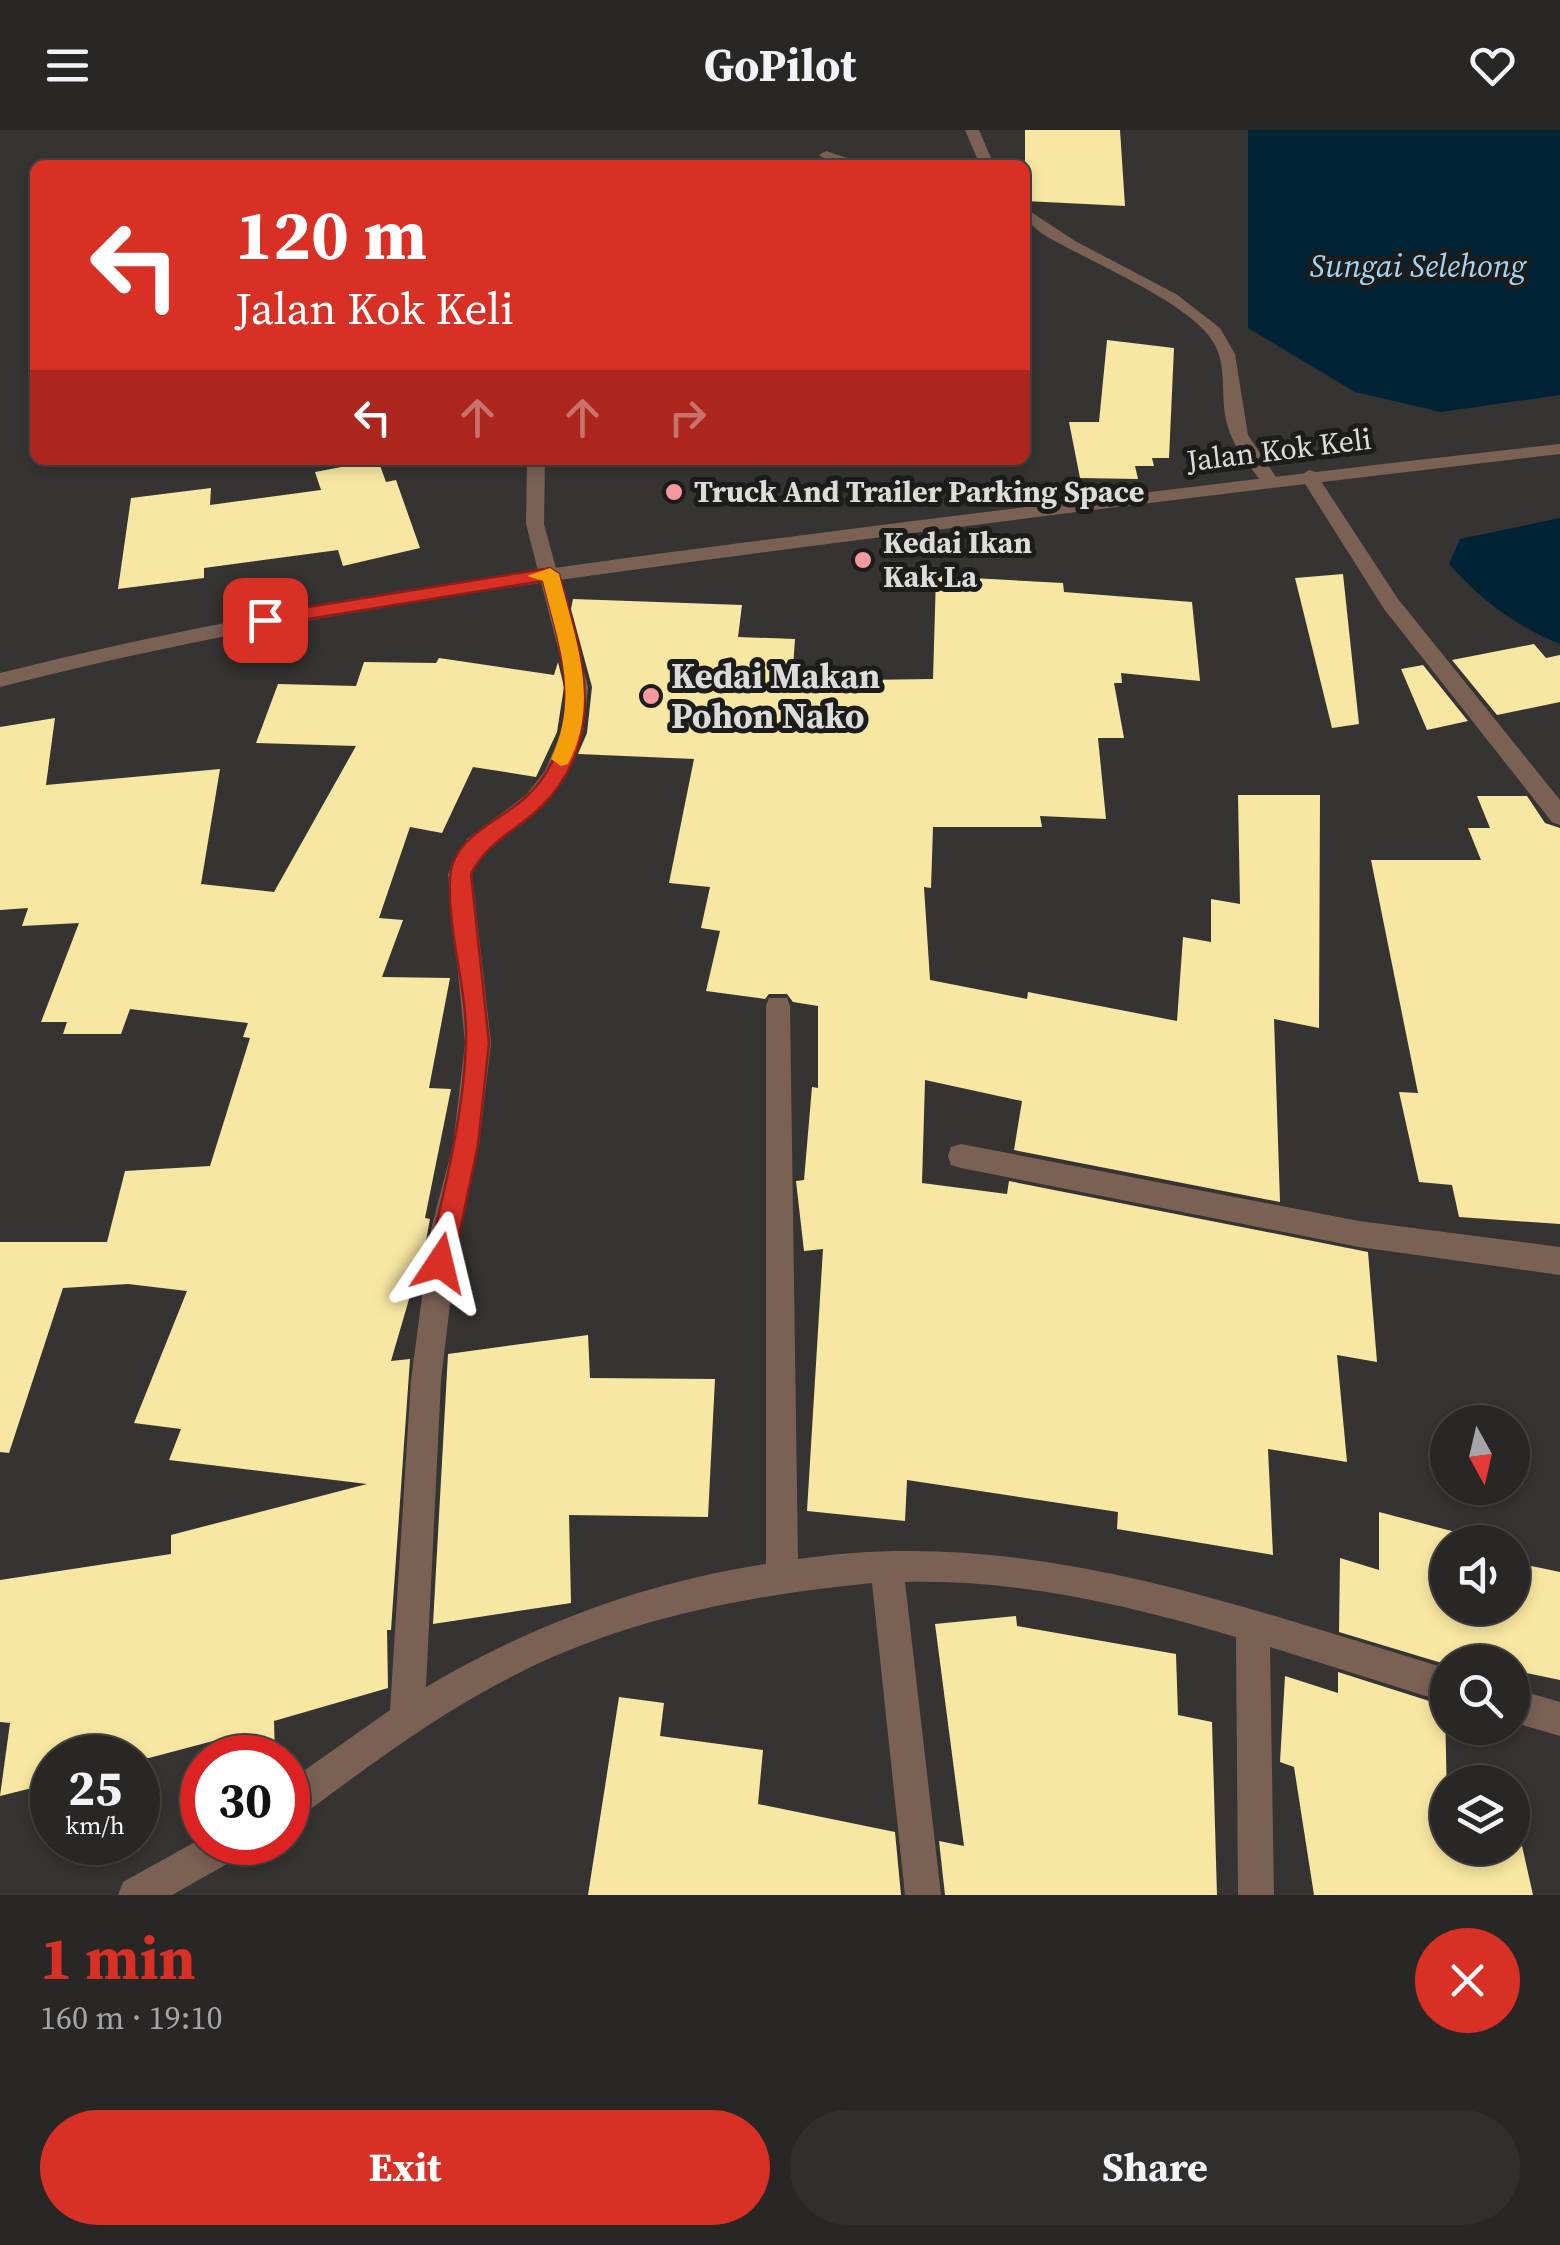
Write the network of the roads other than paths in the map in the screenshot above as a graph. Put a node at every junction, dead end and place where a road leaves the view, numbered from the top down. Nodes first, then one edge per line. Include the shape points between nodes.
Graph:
1 (972, 130) edge
2 (826, 155) dead end
3 (840, 160) edge
4 (984, 160) edge
5 (1030, 215) edge
6 (1560, 449) edge
7 (536, 465) edge
8 (1310, 476) junction
9 (1269, 480) junction
10 (550, 574) junction
11 (0, 680) edge
12 (1560, 816) edge
13 (778, 1006) dead end
14 (961, 1156) dead end
15 (1560, 1261) edge
16 (888, 1569) junction
17 (782, 1577) junction
18 (1253, 1628) junction
19 (1430, 1681) edge
20 (1530, 1709) edge
21 (407, 1717) junction
22 (1560, 1718) edge
23 (310, 1786) edge
24 (189, 1865) edge
25 (136, 1895) edge
26 (923, 1895) edge
27 (1256, 1895) edge

1 - 4 street
2 - 3 street
5 - 9 street via 1216,333 1225,348 1239,435
6 - 8 street, Jalan Kok Keli
7 - 10 street via 536,524
8 - 9 street, Jalan Kok Keli
8 - 12 street via 1392,604
9 - 10 street, Jalan Kok Keli
10 - 11 street, Jalan Kok Keli via 170,638
10 - 21 street via 578,687 572,733 534,801 475,845 460,874 478,1043 426,1380
13 - 17 street
14 - 15 street via 1377,1237
16 - 17 street
16 - 18 street via 986,1568 1081,1583
16 - 26 street
17 - 21 street via 608,1620 534,1648
18 - 19 street
18 - 27 street
20 - 22 street
21 - 23 street
24 - 25 street

